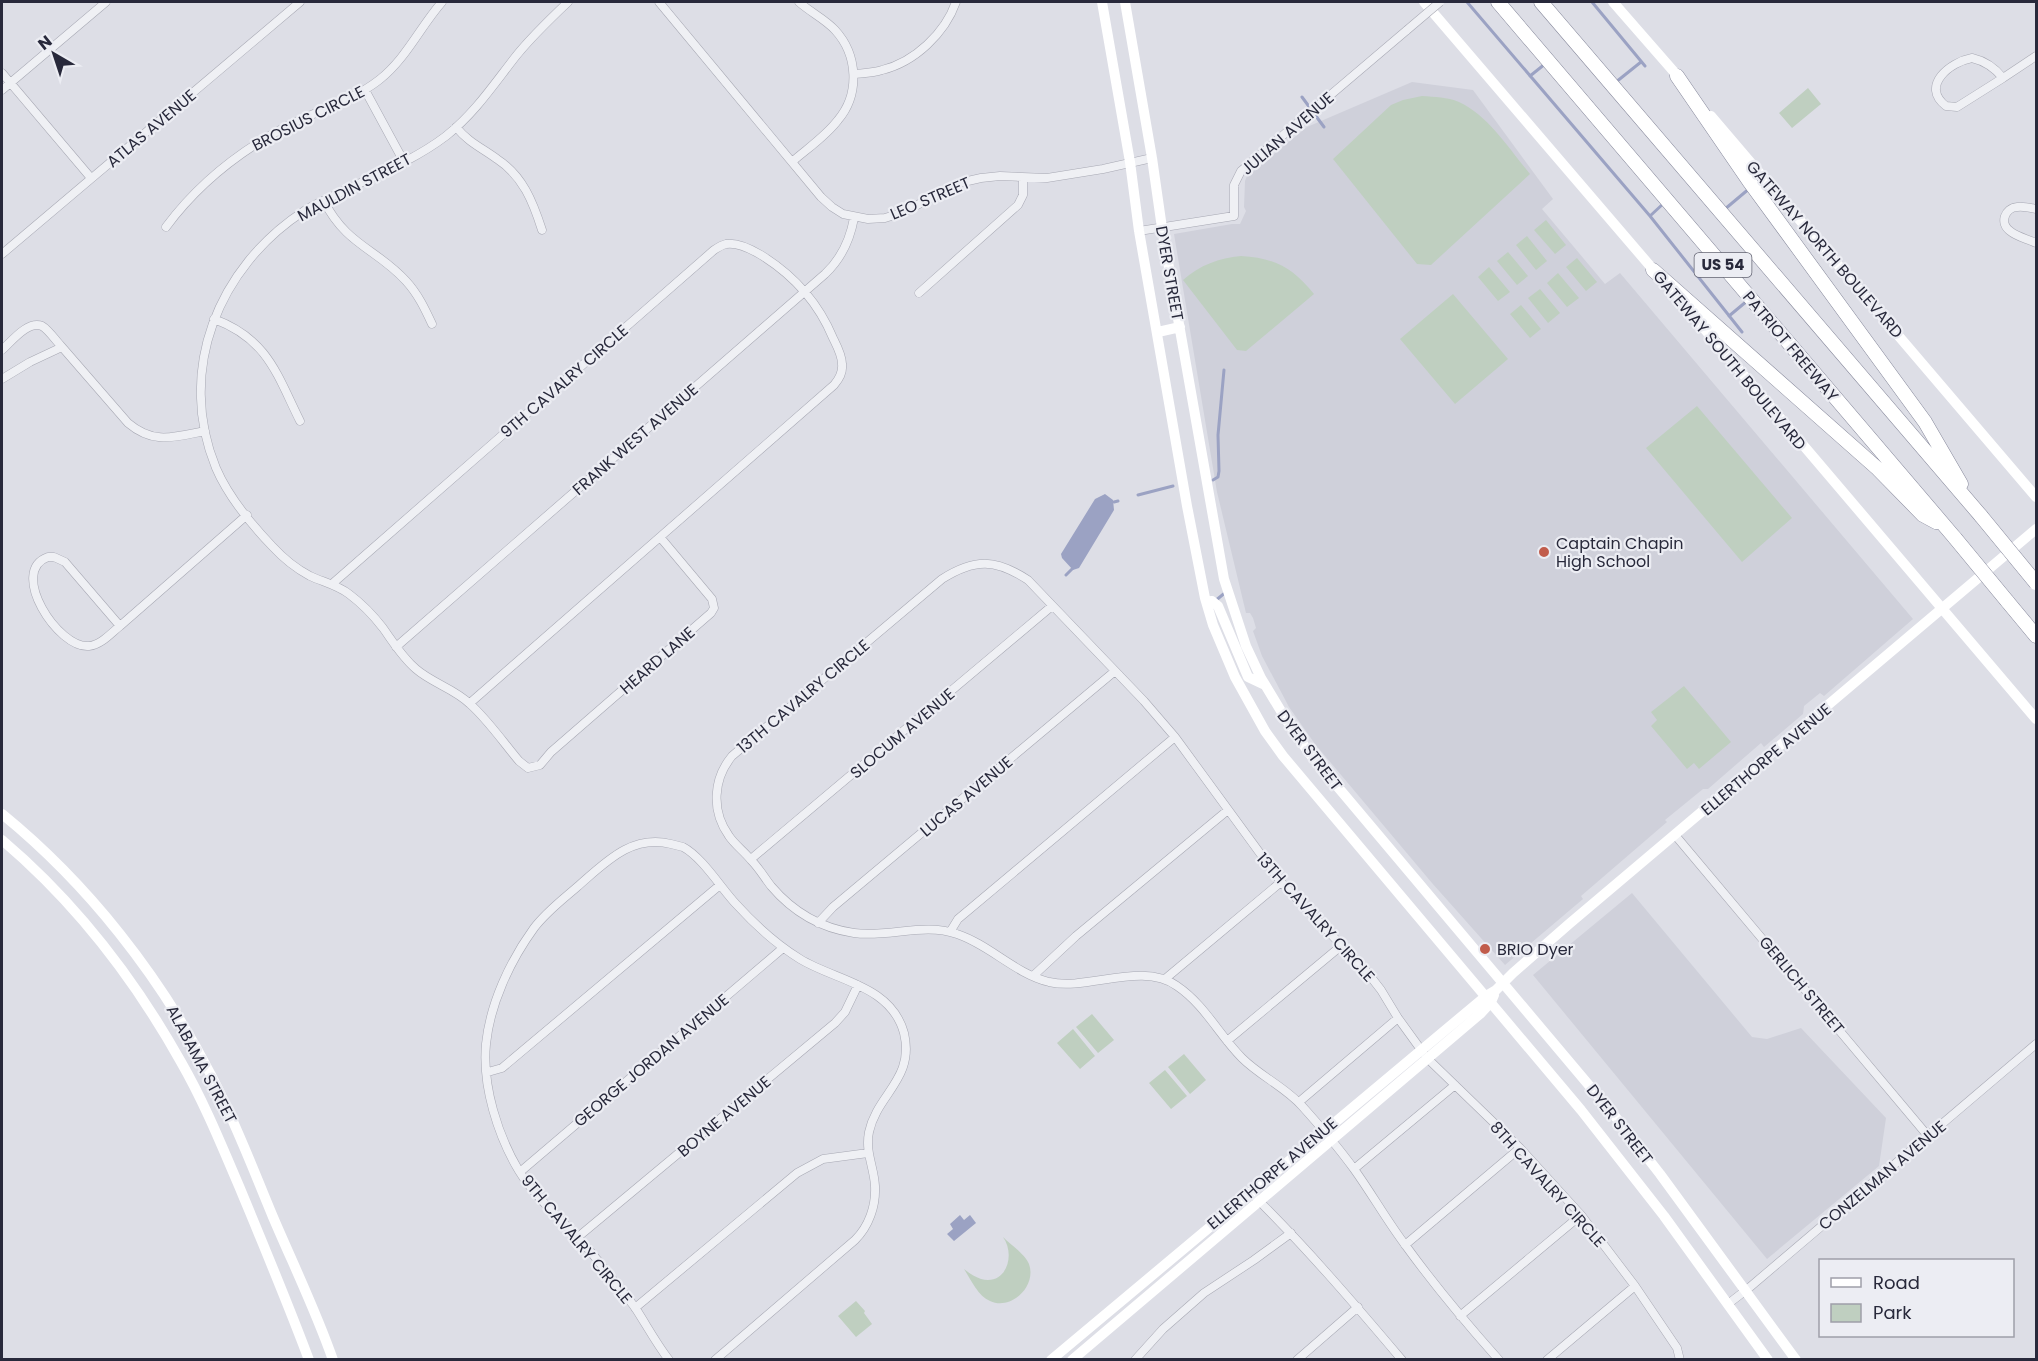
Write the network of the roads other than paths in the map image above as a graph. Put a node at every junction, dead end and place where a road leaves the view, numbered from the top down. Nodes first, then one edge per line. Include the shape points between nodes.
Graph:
1 (106, 2) edge
2 (300, 2) edge
3 (442, 2) edge
4 (568, 2) edge
5 (659, 2) edge
6 (799, 2) edge
7 (956, 2) edge
8 (1102, 2) edge
9 (1125, 2) edge
10 (1424, 2) edge
11 (1440, 2) edge
12 (1498, 2) edge
13 (1541, 2) edge
14 (1613, 2) edge
15 (2037, 56) edge
16 (2, 73) edge
17 (854, 74) junction
18 (1677, 76) junction
19 (2003, 78) junction
20 (10, 83) junction
21 (2, 90) edge
22 (365, 90) junction
23 (456, 127) junction
24 (1152, 158) junction
25 (793, 161) junction
26 (404, 162) junction
27 (1130, 162) junction
28 (91, 178) junction
29 (1023, 178) junction
30 (324, 201) junction
31 (2037, 209) edge
32 (854, 218) junction
33 (166, 227) dead end
34 (1162, 228) junction
35 (542, 230) dead end
36 (1139, 231) junction
37 (2037, 243) edge
38 (2, 254) edge
39 (1653, 270) junction
40 (806, 290) junction
41 (919, 293) dead end
42 (214, 319) junction
43 (432, 324) dead end
44 (1180, 327) junction
45 (1158, 332) junction
46 (62, 347) junction
47 (2, 350) edge
48 (2, 379) edge
49 (300, 422) dead end
50 (205, 431) junction
51 (2037, 497) edge
52 (247, 515) junction
53 (1981, 516) junction
54 (2037, 529) edge
55 (1951, 534) junction
56 (660, 537) junction
57 (2037, 583) edge
58 (332, 584) junction
59 (1207, 602) junction
60 (1052, 606) junction
61 (1943, 609) junction
62 (120, 626) junction
63 (2037, 636) edge
64 (396, 647) junction
65 (1115, 670) junction
66 (1265, 685) junction
67 (470, 703) junction
68 (2037, 719) edge
69 (1175, 737) junction
70 (528, 768) joint
71 (1228, 810) junction
72 (2, 814) edge
73 (1675, 836) junction
74 (2, 840) edge
75 (751, 859) junction
76 (1281, 882) junction
77 (720, 885) junction
78 (818, 923) junction
79 (950, 932) junction
80 (1341, 946) junction
81 (783, 948) junction
82 (1033, 976) junction
83 (1166, 979) junction
84 (858, 985) junction
85 (1499, 986) junction
86 (1488, 999) junction
87 (1398, 1018) junction
88 (1227, 1041) junction
89 (2037, 1044) edge
90 (1420, 1049) junction
91 (1427, 1059) junction
92 (488, 1072) junction
93 (1455, 1086) junction
94 (1299, 1102) junction
95 (1323, 1130) junction
96 (1928, 1136) junction
97 (1332, 1141) junction
98 (1520, 1148) junction
99 (868, 1153) junction
100 (1354, 1169) junction
101 (520, 1172) junction
102 (1250, 1192) junction
103 (1260, 1201) junction
104 (1581, 1215) junction
105 (1291, 1233) junction
106 (578, 1237) junction
107 (1405, 1245) junction
108 (1635, 1286) junction
109 (1746, 1291) junction
110 (1728, 1304) junction
111 (1358, 1307) junction
112 (635, 1308) junction
113 (1460, 1316) junction
114 (309, 1359) edge
115 (333, 1359) edge
116 (669, 1359) edge
117 (715, 1359) edge
118 (1051, 1359) edge
119 (1072, 1359) edge
120 (1135, 1359) edge
121 (1297, 1359) edge
122 (1402, 1359) edge
123 (1499, 1359) edge
124 (1547, 1359) edge
125 (1680, 1359) edge
126 (1768, 1359) edge
127 (1796, 1359) edge

1 - 20 street
2 - 28 street, ATLAS AVENUE
3 - 22 street, BROSIUS CIRCLE via 402,58
4 - 23 street, MAULDIN STREET
5 - 25 street
6 - 17 street via 842,39
7 - 17 street via 940,30 911,57 883,70
8 - 27 main road, DYER STREET
9 - 24 main road, DYER STREET
10 - 39 main road, GATEWAY SOUTH BOULEVARD
11 - 34 street, JULIAN AVENUE, bridge via 1241,171 1234,185 1234,216
12 - 55 highway, PATRIOT FREEWAY / US 54
13 - 53 highway, PATRIOT FREEWAY / US 54
14 - 18 main road, GATEWAY NORTH BOULEVARD
15 - 19 street
16 - 20 street
17 - 25 street via 850,98 840,119
18 - 51 main road, GATEWAY NORTH BOULEVARD
18 - 53 highway via 1925,422
19 - 19 street via 1954,107 1943,103 1935,91 1939,78 1965,59 1979,60
20 - 21 street
20 - 28 street
22 - 26 street
22 - 33 street, BROSIUS CIRCLE via 289,125 232,161 198,190
23 - 26 street, MAULDIN STREET
23 - 35 street via 520,180
24 - 27 street, LEO STREET
24 - 34 main road, DYER STREET
25 - 32 street via 832,207
26 - 30 street, MAULDIN STREET
27 - 29 street, LEO STREET via 1047,178
27 - 36 main road, DYER STREET
28 - 38 street, ATLAS AVENUE
29 - 32 street, LEO STREET via 1000,176 959,183 904,212 885,218
29 - 41 street via 1023,195 1018,205
30 - 42 street, MAULDIN STREET via 301,213 268,240 238,276
30 - 43 street via 345,232 405,279 422,301
31 - 37 street via 2016,207 2006,213 2004,220 2011,233
32 - 40 street, FRANK WEST AVENUE via 836,263
34 - 36 street, JULIAN AVENUE
34 - 44 main road, DYER STREET
36 - 45 main road, DYER STREET
39 - 55 highway via 1878,469 1923,515
39 - 61 main road, GATEWAY SOUTH BOULEVARD
40 - 56 street, 9TH CAVALRY CIRCLE via 838,349 843,365 839,379
40 - 58 street, 9TH CAVALRY CIRCLE via 777,265 741,245 725,244 714,250
40 - 64 street, FRANK WEST AVENUE
42 - 49 street via 235,328 261,348
42 - 50 street, MAULDIN STREET via 201,376
44 - 45 main road
44 - 66 main road, DYER STREET via 1224,579 1246,646
45 - 59 main road, DYER STREET
46 - 47 street via 44,327 34,325
46 - 48 street
46 - 50 street via 136,429 162,439
50 - 52 street, MAULDIN STREET via 218,471
52 - 58 street, MAULDIN STREET via 288,563
52 - 62 street
53 - 57 highway, PATRIOT FREEWAY / US 54, bridge
54 - 61 main road, ELLERTHORPE AVENUE
55 - 63 highway, PATRIOT FREEWAY / US 54, bridge
56 - 67 street
56 - 70 street, HEARD LANE via 712,599 714,608 540,765
58 - 64 street, MAULDIN STREET via 362,605
59 - 66 main road via 1218,606 1248,677
59 - 86 main road, DYER STREET via 1235,677 1282,756
60 - 65 street, 13TH CAVALRY CIRCLE
60 - 75 street, SLOCUM AVENUE
60 - 75 street, 13TH CAVALRY CIRCLE via 1028,580 997,564 958,569 942,579 725,764 717,784 718,813 728,835
61 - 68 main road, GATEWAY SOUTH BOULEVARD
61 - 73 main road, ELLERTHORPE AVENUE
62 - 62 street via 98,644 77,644 45,614 35,590 35,567 48,557 61,560
64 - 67 street, MAULDIN STREET via 418,671
65 - 69 street, 13TH CAVALRY CIRCLE
65 - 78 street, LUCAS AVENUE
66 - 85 main road, DYER STREET via 1310,754
67 - 70 street, MAULDIN STREET
69 - 71 street, 13TH CAVALRY CIRCLE
69 - 79 street via 958,920
71 - 76 street, 13TH CAVALRY CIRCLE
71 - 82 street
72 - 115 main road, ALABAMA STREET via 82,890 175,1011 231,1117
73 - 85 main road, ELLERTHORPE AVENUE
73 - 96 street, GERLICH STREET
74 - 114 main road, ALABAMA STREET via 79,915 132,982 166,1035 214,1128
75 - 78 street, 13TH CAVALRY CIRCLE via 782,898
76 - 80 street, 13TH CAVALRY CIRCLE
76 - 83 street
77 - 81 street, 9TH CAVALRY CIRCLE
77 - 92 street via 502,1068
77 - 92 street, 9TH CAVALRY CIRCLE via 683,848 648,842 620,851 551,909 515,958 494,1008 486,1046
78 - 79 street, 13TH CAVALRY CIRCLE via 854,933
79 - 82 street, 13TH CAVALRY CIRCLE
80 - 87 street, 13TH CAVALRY CIRCLE via 1382,990
80 - 88 street
81 - 84 street, 9TH CAVALRY CIRCLE
81 - 101 street, GEORGE JORDAN AVENUE
82 - 83 street, 13TH CAVALRY CIRCLE via 1073,984 1136,976
83 - 88 street, 13TH CAVALRY CIRCLE via 1203,1008
84 - 99 street, 9TH CAVALRY CIRCLE via 878,996 893,1011 905,1044 902,1072 871,1124
84 - 106 street, BOYNE AVENUE via 835,1023
85 - 86 main road, ELLERTHORPE AVENUE
85 - 109 main road, DYER STREET via 1614,1115
86 - 90 main road, ELLERTHORPE AVENUE
86 - 91 main road, ELLERTHORPE AVENUE via 1480,1014
86 - 110 main road, DYER STREET via 1631,1173
87 - 90 street, 13TH CAVALRY CIRCLE
87 - 94 street
88 - 94 street, 13TH CAVALRY CIRCLE via 1244,1060
89 - 96 street, CONZELMAN AVENUE
90 - 91 street, 8TH CAVALRY CIRCLE
90 - 95 main road, ELLERTHORPE AVENUE
91 - 93 street, 8TH CAVALRY CIRCLE
91 - 97 main road, ELLERTHORPE AVENUE
92 - 101 street, 9TH CAVALRY CIRCLE via 494,1116
93 - 98 street, 8TH CAVALRY CIRCLE
93 - 100 street
94 - 95 street, 13TH CAVALRY CIRCLE
95 - 97 street
95 - 102 main road, ELLERTHORPE AVENUE
96 - 109 street, CONZELMAN AVENUE
97 - 100 street
97 - 103 main road, ELLERTHORPE AVENUE
98 - 104 street, 8TH CAVALRY CIRCLE
98 - 107 street
99 - 112 street via 824,1159 802,1169
99 - 117 street, 9TH CAVALRY CIRCLE via 875,1197 861,1234
100 - 107 street
101 - 106 street, 9TH CAVALRY CIRCLE
102 - 103 street
102 - 118 main road, ELLERTHORPE AVENUE
103 - 105 street
103 - 119 main road, ELLERTHORPE AVENUE
104 - 108 street, 8TH CAVALRY CIRCLE
104 - 113 street
105 - 111 street
105 - 120 street via 1204,1293
106 - 112 street, 9TH CAVALRY CIRCLE
107 - 113 street
108 - 124 street
108 - 125 street, 8TH CAVALRY CIRCLE via 1677,1348
109 - 110 street, CONZELMAN AVENUE
109 - 127 main road, DYER STREET
110 - 126 main road, DYER STREET
111 - 121 street
111 - 122 street
112 - 116 street, 9TH CAVALRY CIRCLE
113 - 123 street

